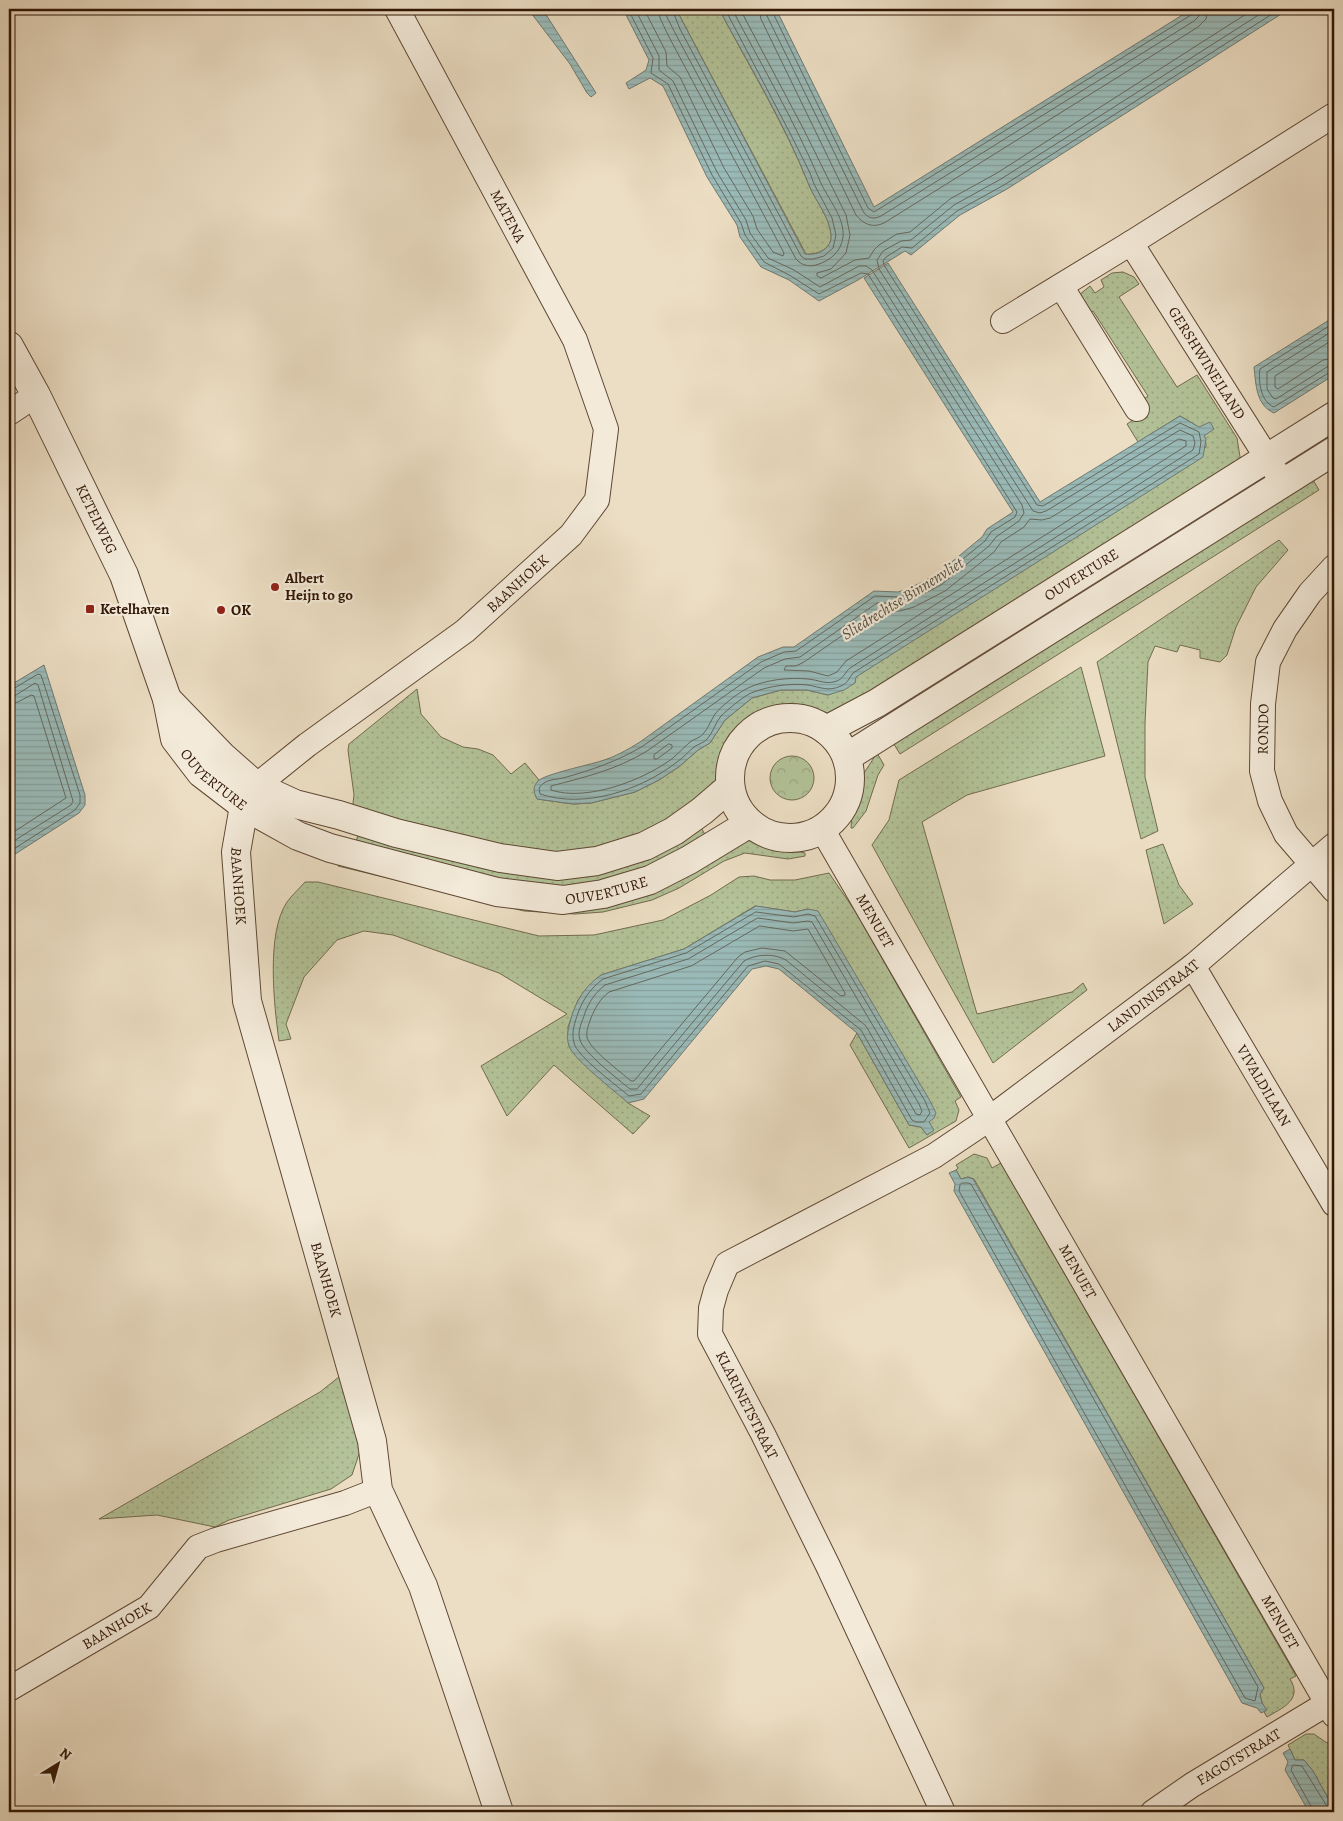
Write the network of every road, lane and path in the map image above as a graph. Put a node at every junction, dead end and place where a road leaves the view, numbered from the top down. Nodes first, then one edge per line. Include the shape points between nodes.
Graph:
1 (397, 9) edge
2 (1334, 115) edge
3 (1131, 243) junction
4 (1061, 286) junction
5 (1003, 321) dead end
6 (9, 346) edge
7 (36, 396) junction
8 (1137, 408) dead end
9 (9, 413) edge
10 (1334, 416) edge
11 (606, 429) joint
12 (1334, 451) edge
13 (1268, 458) junction
14 (1283, 483) junction
15 (1334, 567) edge
16 (167, 699) joint
17 (826, 730) junction
18 (847, 757) junction
19 (730, 787) junction
20 (250, 796) junction
21 (750, 823) junction
22 (822, 830) junction
23 (1334, 845) edge
24 (1311, 864) junction
25 (1334, 890) edge
26 (1193, 966) junction
27 (989, 1119) junction
28 (1334, 1204) edge
29 (378, 1490) junction
30 (9, 1689) edge
31 (1331, 1709) edge
32 (499, 1812) edge
33 (942, 1812) edge
34 (1153, 1812) edge

1 - 11 street, MATENA via 576,340
2 - 3 street
3 - 4 street
3 - 13 street, GERSHWINEILAND
4 - 5 street
4 - 8 street
6 - 7 street, KETELWEG
7 - 9 street
7 - 16 street, KETELWEG via 124,575
10 - 13 street, OUVERTURE
11 - 20 street, BAANHOEK via 597,500 571,535 465,631 307,746
12 - 14 street, OUVERTURE
13 - 14 street, GERSHWINEILAND
13 - 17 street, OUVERTURE via 877,703
14 - 18 street, OUVERTURE
15 - 24 street, RONDO via 1310,593 1285,629 1268,662 1263,704 1262,771 1270,801 1286,834
16 - 20 street, OUVERTURE via 222,756
17 - 18 street via 838,741
17 - 19 street via 810,721 793,718 775,719 759,726 745,737 735,752 730,769
18 - 22 street via 851,773 846,801
19 - 20 street, OUVERTURE via 674,831 645,846 597,861 557,866 500,858 295,804
19 - 21 street via 736,804
20 - 21 street, OUVERTURE via 298,836 330,848 497,892 563,900 603,894 650,880
20 - 29 street, BAANHOEK via 236,852 247,1001 372,1441
21 - 22 street via 777,837 800,837
22 - 27 street, MENUET
23 - 24 street, LANDINISTRAAT
24 - 25 street, RONDO
24 - 26 street, LANDINISTRAAT
26 - 27 street, LANDINISTRAAT
26 - 28 street, VIVALDILAAN
27 - 31 street, MENUET
27 - 33 street, KLARINETSTRAAT via 934,1156 727,1264 711,1308 710,1334 828,1566
29 - 30 street, BAANHOEK via 198,1547 149,1607
29 - 32 street, BAANHOEK via 423,1586
31 - 34 street, FAGOTSTRAAT via 1192,1784

